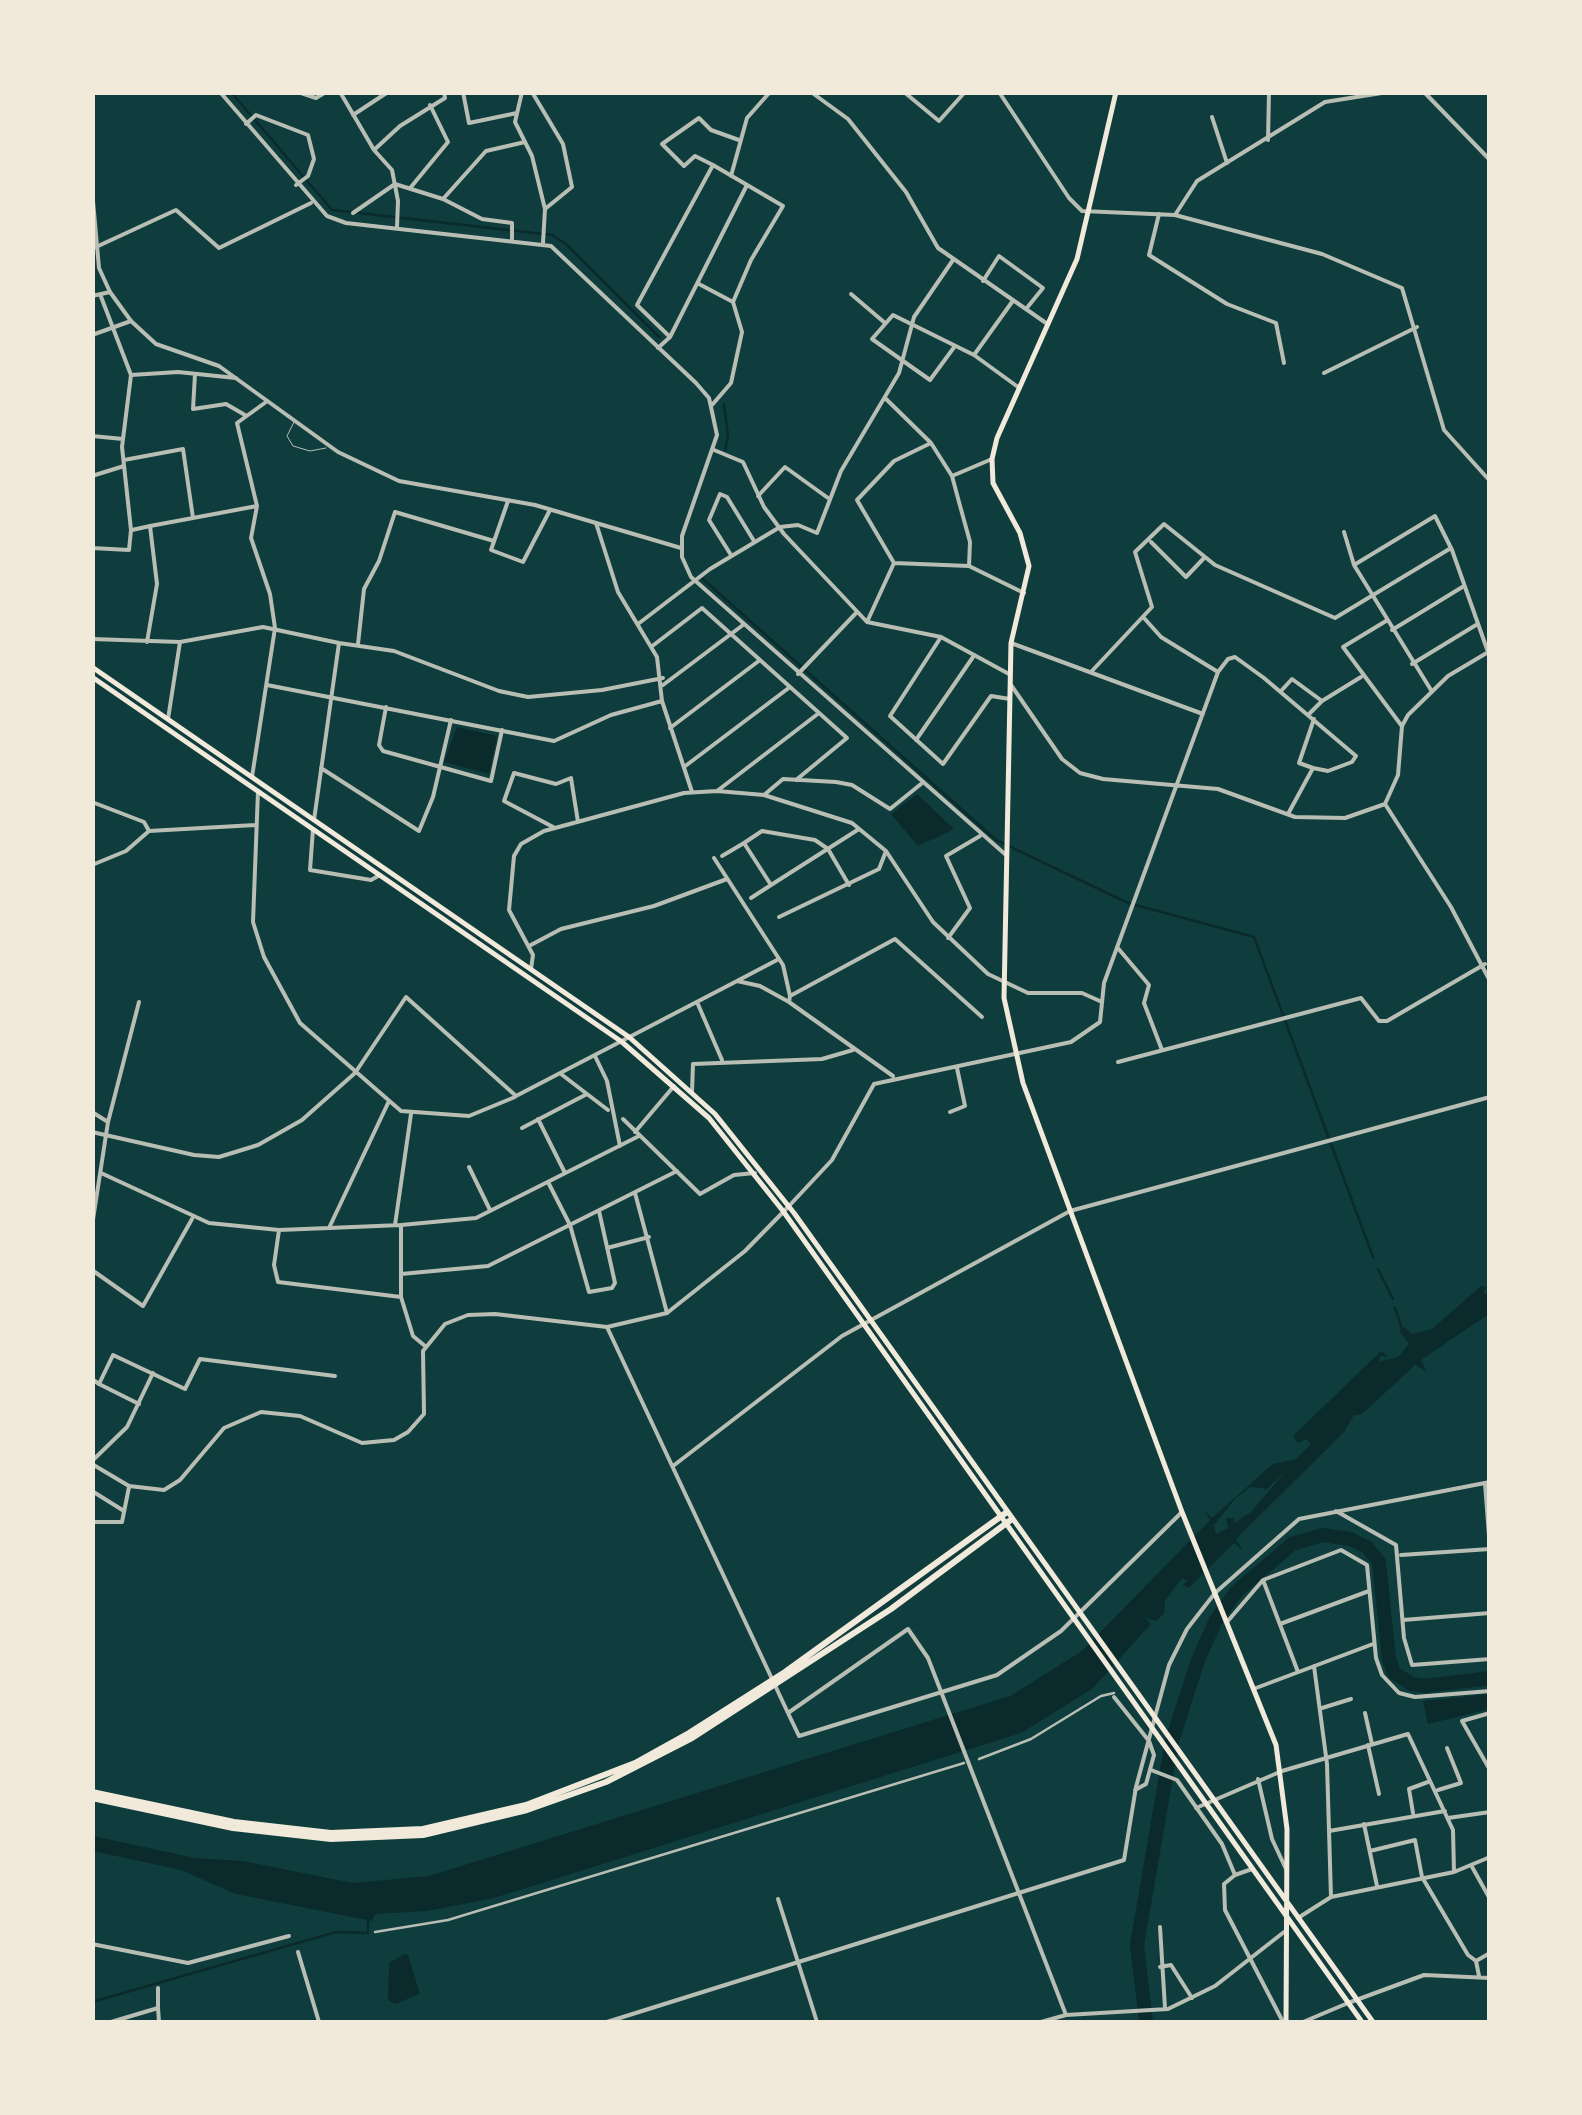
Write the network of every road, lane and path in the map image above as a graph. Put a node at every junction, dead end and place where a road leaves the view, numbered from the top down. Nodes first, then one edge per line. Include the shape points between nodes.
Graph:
1 (220, 92) edge
2 (298, 92) edge
3 (326, 92) edge
4 (340, 92) edge
5 (388, 92) edge
6 (444, 92) edge
7 (463, 92) edge
8 (522, 92) edge
9 (532, 92) edge
10 (770, 92) edge
11 (812, 92) edge
12 (904, 92) edge
13 (965, 92) edge
14 (999, 92) edge
15 (1116, 92) edge
16 (1270, 92) edge
17 (1388, 92) edge
18 (1424, 92) edge
19 (430, 105) junction
20 (517, 113) junction
21 (353, 115) junction
22 (1212, 118) dead end
23 (246, 124) junction
24 (738, 140) junction
25 (1268, 140) junction
26 (525, 142) junction
27 (374, 150) junction
28 (1490, 160) edge
29 (1227, 164) junction
30 (713, 165) junction
31 (731, 176) junction
32 (395, 184) junction
33 (747, 185) junction
34 (296, 186) junction
35 (411, 187) junction
36 (92, 190) edge
37 (443, 200) junction
38 (312, 203) junction
39 (545, 209) junction
40 (353, 213) dead end
41 (1090, 214) junction
42 (1160, 214) junction
43 (1175, 215) junction
44 (397, 227) junction
45 (545, 236) junction
46 (512, 238) junction
47 (96, 248) junction
48 (953, 260) junction
49 (100, 268) junction
50 (92, 270) edge
51 (983, 281) junction
52 (699, 284) junction
53 (110, 292) junction
54 (100, 294) junction
55 (852, 294) dead end
56 (92, 296) edge
57 (1013, 300) junction
58 (734, 302) junction
59 (1026, 310) junction
60 (131, 320) junction
61 (886, 323) junction
62 (911, 323) junction
63 (1046, 323) junction
64 (114, 328) junction
65 (1416, 328) junction
66 (92, 335) edge
67 (670, 337) junction
68 (955, 346) junction
69 (658, 348) junction
70 (974, 355) junction
71 (903, 360) junction
72 (1284, 362) dead end
73 (1324, 372) dead end
74 (194, 374) junction
75 (132, 375) junction
76 (237, 378) junction
77 (1019, 388) junction
78 (886, 398) junction
79 (268, 401) junction
80 (712, 405) junction
81 (245, 415) junction
82 (295, 421) junction
83 (92, 436) edge
84 (123, 439) junction
85 (931, 443) junction
86 (329, 446) junction
87 (714, 450) junction
88 (992, 459) junction
89 (124, 463) junction
90 (92, 476) edge
91 (952, 476) junction
92 (1490, 482) edge
93 (758, 496) junction
94 (828, 498) junction
95 (508, 501) junction
96 (257, 506) junction
97 (550, 509) junction
98 (193, 518) junction
99 (596, 523) junction
100 (150, 526) junction
101 (780, 527) junction
102 (132, 530) junction
103 (1344, 532) dead end
104 (494, 541) junction
105 (754, 541) junction
106 (1151, 542) junction
107 (92, 548) edge
108 (681, 548) junction
109 (1451, 548) junction
110 (731, 555) junction
111 (1205, 557) junction
112 (894, 563) junction
113 (1354, 565) junction
114 (969, 566) junction
115 (695, 581) junction
116 (1464, 586) junction
117 (1024, 593) junction
118 (1372, 598) junction
119 (857, 611) junction
120 (1144, 618) junction
121 (1386, 621) junction
122 (867, 622) junction
123 (638, 624) junction
124 (1478, 624) junction
125 (743, 625) junction
126 (274, 628) junction
127 (1392, 630) junction
128 (731, 634) junction
129 (941, 637) junction
130 (92, 640) edge
131 (147, 642) junction
132 (180, 642) junction
133 (339, 643) junction
134 (1011, 643) junction
135 (358, 644) junction
136 (651, 647) junction
137 (1488, 652) edge
138 (974, 656) junction
139 (760, 660) junction
140 (1412, 664) junction
141 (92, 668) edge
142 (800, 672) junction
143 (1090, 672) junction
144 (1218, 672) junction
145 (1011, 675) junction
146 (1362, 676) junction
147 (92, 677) edge
148 (663, 678) junction
149 (663, 685) junction
150 (267, 686) junction
151 (1011, 686) junction
152 (790, 687) junction
153 (1431, 690) junction
154 (1281, 691) junction
155 (335, 697) junction
156 (1010, 699) junction
157 (662, 701) junction
158 (1322, 701) junction
159 (386, 707) junction
160 (819, 712) junction
161 (1202, 714) junction
162 (1308, 715) junction
163 (168, 720) junction
164 (452, 720) junction
165 (1314, 720) junction
166 (1402, 726) junction
167 (670, 728) junction
168 (502, 730) junction
169 (916, 740) junction
170 (438, 766) junction
171 (684, 767) junction
172 (321, 768) junction
173 (1313, 768) junction
174 (252, 777) junction
175 (796, 780) junction
176 (922, 784) junction
177 (1176, 787) junction
178 (258, 792) junction
179 (692, 792) junction
180 (717, 792) junction
181 (764, 795) junction
182 (92, 802) edge
183 (1385, 804) junction
184 (1288, 814) junction
185 (314, 820) junction
186 (578, 822) junction
187 (255, 825) junction
188 (555, 828) junction
189 (313, 829) junction
190 (859, 829) junction
191 (149, 831) junction
192 (980, 836) junction
193 (744, 843) junction
194 (828, 849) junction
195 (886, 850) junction
196 (1006, 851) junction
197 (722, 856) dead end
198 (714, 858) dead end
199 (95, 866) edge
200 (380, 875) junction
201 (727, 879) junction
202 (771, 885) junction
203 (849, 885) junction
204 (751, 898) dead end
205 (779, 918) dead end
206 (948, 938) junction
207 (528, 946) junction
208 (1117, 947) junction
209 (779, 959) junction
210 (1485, 964) junction
211 (531, 969) junction
212 (737, 981) junction
213 (1490, 981) edge
214 (1003, 982) junction
215 (790, 999) junction
216 (139, 1002) dead end
217 (697, 1002) junction
218 (1104, 1004) junction
219 (982, 1017) dead end
220 (626, 1040) junction
221 (855, 1050) junction
222 (1162, 1050) junction
223 (595, 1056) junction
224 (1015, 1058) junction
225 (722, 1060) junction
226 (1118, 1062) dead end
227 (957, 1068) junction
228 (355, 1073) junction
229 (561, 1074) junction
230 (894, 1076) junction
231 (675, 1086) junction
232 (692, 1092) junction
233 (588, 1094) junction
234 (516, 1096) junction
235 (1490, 1097) edge
236 (389, 1100) junction
237 (608, 1110) dead end
238 (92, 1112) edge
239 (950, 1112) dead end
240 (412, 1114) junction
241 (623, 1119) dead end
242 (538, 1120) junction
243 (108, 1122) junction
244 (522, 1128) dead end
245 (92, 1132) edge
246 (637, 1134) junction
247 (106, 1135) junction
248 (620, 1146) junction
249 (469, 1167) dead end
250 (677, 1171) junction
251 (100, 1173) junction
252 (565, 1173) junction
253 (755, 1173) junction
254 (548, 1182) junction
255 (635, 1192) junction
256 (786, 1208) junction
257 (490, 1210) junction
258 (598, 1211) junction
259 (1070, 1211) junction
260 (192, 1218) junction
261 (398, 1225) junction
262 (570, 1225) junction
263 (92, 1226) edge
264 (329, 1228) junction
265 (279, 1230) junction
266 (649, 1237) junction
267 (607, 1248) junction
268 (92, 1270) edge
269 (401, 1274) junction
270 (401, 1297) junction
271 (667, 1313) junction
272 (608, 1328) junction
273 (425, 1346) junction
274 (153, 1373) junction
275 (335, 1376) dead end
276 (92, 1379) edge
277 (99, 1384) junction
278 (139, 1404) junction
279 (92, 1462) edge
280 (673, 1466) junction
281 (1487, 1482) edge
282 (129, 1486) junction
283 (92, 1491) edge
284 (124, 1511) junction
285 (1336, 1511) junction
286 (1009, 1515) junction
287 (1183, 1515) junction
288 (1001, 1521) junction
289 (92, 1522) edge
290 (1399, 1556) junction
291 (1263, 1580) junction
292 (1371, 1590) junction
293 (1215, 1593) junction
294 (1490, 1613) edge
295 (1226, 1619) junction
296 (1402, 1620) junction
297 (1280, 1624) junction
298 (1375, 1643) junction
299 (1490, 1658) edge
300 (1314, 1666) junction
301 (1298, 1672) junction
302 (1256, 1688) junction
303 (1490, 1690) edge
304 (1114, 1695) joint
305 (1351, 1699) dead end
306 (1322, 1708) junction
307 (1490, 1712) edge
308 (788, 1713) junction
309 (1364, 1713) dead end
310 (1149, 1741) junction
311 (1370, 1745) junction
312 (1447, 1748) dead end
313 (1326, 1757) junction
314 (979, 1759) dead end
315 (964, 1764) dead end
316 (1151, 1770) junction
317 (1490, 1770) edge
318 (1282, 1771) junction
319 (1258, 1780) junction
320 (1430, 1781) junction
321 (1135, 1790) junction
322 (1438, 1790) junction
323 (1379, 1794) dead end
324 (92, 1795) edge
325 (1209, 1801) junction
326 (1196, 1808) junction
327 (1446, 1810) junction
328 (1490, 1812) edge
329 (1414, 1813) junction
330 (1448, 1818) junction
331 (1364, 1824) junction
332 (1329, 1831) junction
333 (1370, 1851) junction
334 (1490, 1857) edge
335 (1471, 1865) junction
336 (1252, 1869) junction
337 (1286, 1870) junction
338 (1454, 1872) junction
339 (1235, 1875) junction
340 (1422, 1876) junction
341 (1377, 1886) junction
342 (1020, 1892) junction
343 (1332, 1897) junction
344 (778, 1899) dead end
345 (1490, 1899) edge
346 (1286, 1902) junction
347 (1286, 1916) junction
348 (1298, 1918) junction
349 (1160, 1926) dead end
350 (375, 1932) dead end
351 (1286, 1932) junction
352 (288, 1936) dead end
353 (92, 1944) edge
354 (298, 1952) dead end
355 (1490, 1953) edge
356 (1476, 1961) junction
357 (1250, 1962) junction
358 (798, 1964) junction
359 (1160, 1967) junction
360 (1479, 1976) junction
361 (1490, 1978) edge
362 (158, 1988) dead end
363 (1193, 1999) junction
364 (1356, 1999) junction
365 (1348, 2003) junction
366 (158, 2008) junction
367 (1165, 2008) junction
368 (1066, 2015) junction
369 (111, 2022) edge
370 (159, 2022) edge
371 (318, 2022) edge
372 (607, 2022) edge
373 (817, 2022) edge
374 (1041, 2022) edge
375 (1285, 2022) edge
376 (1303, 2022) edge
377 (1362, 2022) edge
378 (1373, 2022) edge

1 - 23 street
2 - 3 street via 316,98
4 - 21 street
5 - 21 street
6 - 19 street via 445,98
7 - 20 street via 468,123
8 - 20 street
9 - 39 street via 563,144 572,187
10 - 24 street
11 - 48 street via 848,118
12 - 13 street via 939,122
14 - 41 street via 1069,198
15 - 41 main road
16 - 25 street
17 - 25 street via 1325,102
18 - 28 street
19 - 27 street
19 - 35 street via 448,142
20 - 26 street
21 - 27 street
22 - 29 street
23 - 34 street
23 - 34 street via 256,115 308,135 314,160
24 - 30 street via 710,130 700,118 662,144 684,166 691,156
24 - 31 street
25 - 29 street
26 - 37 street via 486,152
26 - 39 street
27 - 32 street
29 - 43 street via 1197,181
30 - 31 street
30 - 67 street via 636,306
31 - 33 street
32 - 35 street
32 - 40 street
32 - 44 street
33 - 52 street
33 - 58 street via 783,206
34 - 38 street
35 - 37 street
36 - 47 street
37 - 46 street via 474,216 512,222
38 - 44 street via 336,220
38 - 47 street via 220,248 176,210
39 - 45 street
41 - 42 street
41 - 63 main road
42 - 43 street
42 - 72 street via 1149,255 1227,304 1276,323
43 - 65 street via 1386,278 1402,288
44 - 46 street
45 - 46 street
45 - 69 street
47 - 49 street
48 - 51 street
48 - 62 street
49 - 50 street
49 - 53 street
51 - 57 street
51 - 59 street via 999,256 1043,288
52 - 58 street
52 - 67 street
53 - 54 street
53 - 60 street
54 - 56 street
54 - 64 street
55 - 61 street
57 - 59 street
57 - 70 street
58 - 80 street via 742,332 735,368
59 - 63 street
60 - 64 street
60 - 76 street via 156,344
61 - 62 street via 893,315
61 - 71 street via 872,339
62 - 68 street
62 - 71 street
63 - 77 main road
64 - 66 street
64 - 75 street
65 - 73 street
65 - 92 street via 1444,430
67 - 69 street
68 - 70 street
68 - 71 street via 930,380
69 - 80 street
70 - 77 street
71 - 78 street
74 - 75 street
74 - 76 street
74 - 81 street via 193,409 226,404
75 - 84 street
76 - 79 street
77 - 88 main road
78 - 85 street
78 - 94 street
79 - 81 street
79 - 82 street
80 - 87 street
81 - 96 street via 237,423
82 - 86 street
82 - 86 lane via 286,436 293,446
83 - 84 street
84 - 89 street
85 - 91 street
85 - 112 street via 894,461 858,500
86 - 95 street via 399,481
87 - 93 street via 743,462
87 - 108 street
88 - 91 street
88 - 117 main road via 993,483 1028,556
89 - 90 street
89 - 98 street via 183,449
89 - 102 street
91 - 114 street via 968,532
93 - 94 street via 785,467
93 - 101 street
94 - 101 street via 817,533 798,524
95 - 97 street
95 - 104 street
96 - 98 street
96 - 126 street via 250,538
97 - 99 street
97 - 104 street via 523,562 491,550
98 - 100 street
99 - 108 street
99 - 123 street via 618,592
100 - 102 street
100 - 131 street via 157,584
101 - 105 street
101 - 119 street
102 - 107 street via 129,550
103 - 113 street
104 - 135 street via 395,512 364,589
105 - 110 street
105 - 110 street via 720,494 709,520
106 - 111 street via 1164,524
106 - 111 street via 1186,577
106 - 120 street via 1135,552 1152,607
108 - 115 street
109 - 113 street via 1435,516
109 - 116 street
109 - 118 street
110 - 115 street
111 - 118 street via 1328,617
112 - 114 street
112 - 122 street
113 - 118 street
114 - 117 street
115 - 123 street
115 - 125 street
116 - 124 street
116 - 127 street
117 - 134 main road
118 - 121 street
119 - 122 street
119 - 142 street
120 - 143 street
120 - 144 street
121 - 127 street
121 - 146 street via 1344,646
122 - 129 street
123 - 136 street
124 - 137 street
124 - 140 street
125 - 128 street
125 - 142 street
126 - 132 street
126 - 133 street
126 - 150 street
127 - 140 street
128 - 136 street via 702,608
128 - 139 street
128 - 149 street
129 - 138 street
129 - 169 street via 890,716
130 - 131 street
131 - 132 street
132 - 163 street
133 - 135 street
133 - 155 street
134 - 143 street
134 - 145 main road
135 - 148 street via 528,697
136 - 148 street
137 - 153 street
138 - 145 street
138 - 169 street
139 - 152 street
139 - 167 street
140 - 153 street
141 - 163 main road
142 - 176 street
143 - 161 street
144 - 154 street via 1235,657
144 - 161 street
145 - 151 main road
146 - 158 street
146 - 166 street
147 - 178 main road
148 - 149 street
149 - 157 street
150 - 155 street
150 - 174 street
151 - 156 main road
151 - 177 street via 1062,759 1080,772
152 - 160 street
152 - 171 street
153 - 166 street
154 - 158 street via 1292,680
154 - 162 street
155 - 159 street
155 - 172 street
156 - 169 street via 991,696 943,764
156 - 196 main road
157 - 167 street
157 - 168 street via 611,715 558,741
158 - 162 street
159 - 164 street
159 - 170 street via 383,751
160 - 175 street via 847,738
160 - 180 street
161 - 177 street
162 - 165 street
163 - 174 main road
164 - 168 street
164 - 170 street
165 - 173 street via 1298,763
165 - 173 street via 1356,756 1328,770
166 - 183 street via 1398,775
167 - 171 street
168 - 170 street via 490,781
170 - 172 street via 419,831
171 - 179 street
172 - 185 street
173 - 184 street
174 - 185 main road
175 - 176 street via 852,785 890,809
175 - 181 street via 782,779
176 - 192 street
177 - 184 street via 1218,789
177 - 208 street
178 - 187 street
178 - 189 main road
179 - 180 street
179 - 186 street
180 - 181 street
181 - 190 street
182 - 191 street via 144,822
183 - 184 street via 1345,818
183 - 210 street
185 - 211 main road
186 - 188 street
186 - 188 street via 571,778 556,784 514,773 504,801
187 - 191 street
187 - 228 street via 258,945 300,1023
188 - 207 street via 532,835 514,856 509,910
189 - 200 main road
189 - 200 street via 310,870 372,880
190 - 194 street
190 - 195 street
191 - 199 street
192 - 196 street
192 - 206 street via 946,856 970,908
193 - 194 street via 762,831 815,840
193 - 197 street
193 - 202 street
194 - 202 street
194 - 203 street
195 - 203 street via 879,868
195 - 206 street
196 - 214 main road
198 - 201 street
200 - 220 main road
201 - 207 street via 561,929
201 - 209 street
202 - 204 street
203 - 205 street
206 - 214 street
207 - 211 street via 535,961
208 - 218 street
208 - 222 street via 1149,985 1144,1002
209 - 212 street
209 - 215 street
210 - 213 street
210 - 222 street via 1387,1022 1362,998
211 - 220 main road
212 - 215 street
212 - 217 street
214 - 218 street via 1028,993 1094,995
214 - 224 main road
215 - 219 street via 895,939
215 - 221 street
216 - 243 street
217 - 220 street
217 - 225 street
218 - 224 street via 1100,1022 1085,1036
220 - 223 street
220 - 231 main road
220 - 232 main road
221 - 225 street via 822,1059
221 - 230 street
222 - 226 street
223 - 229 street
223 - 248 street via 608,1082
224 - 227 street
224 - 259 main road
225 - 232 street via 693,1064
227 - 230 street
227 - 239 street via 965,1106
228 - 234 street via 406,997
228 - 236 street
228 - 247 street via 287,1130 220,1157
229 - 233 street
229 - 234 street
230 - 256 street via 867,1092 832,1160
231 - 246 street
231 - 253 main road
232 - 256 main road
233 - 237 street
233 - 242 street
234 - 240 street via 469,1116
235 - 259 street
236 - 240 street
236 - 264 street
238 - 243 street
240 - 261 street
241 - 246 street
242 - 244 street
242 - 252 street
243 - 247 street
245 - 247 street
246 - 248 street
246 - 250 street
247 - 251 street
248 - 252 street
249 - 257 street
250 - 253 street via 700,1194 734,1175
250 - 255 street
251 - 260 street
251 - 263 street
252 - 254 street
253 - 256 main road
254 - 257 street
254 - 262 street
255 - 258 street
255 - 266 street
256 - 271 street
256 - 286 main road
256 - 288 main road
257 - 261 street via 465,1221
258 - 262 street
258 - 267 street
259 - 280 street via 842,1336
259 - 287 main road
260 - 265 street
260 - 268 street via 143,1306
261 - 264 street
261 - 269 street
262 - 267 street via 589,1292 616,1283
262 - 269 street via 488,1266
264 - 265 street
265 - 270 street via 278,1282
266 - 267 street
266 - 271 street
269 - 270 street
270 - 273 street via 413,1336
271 - 272 street
272 - 273 street via 476,1314 445,1324
272 - 280 street
273 - 282 street via 424,1414 394,1440 362,1443 300,1416 261,1412 224,1428 164,1490
274 - 275 street via 185,1389 200,1359
274 - 277 street via 114,1355
274 - 278 street
276 - 277 street
277 - 278 street
278 - 279 street via 127,1427
279 - 282 street
280 - 308 street
281 - 285 street
281 - 290 street via 1490,1549
282 - 284 street
283 - 284 street
284 - 289 street via 122,1522
285 - 290 street via 1388,1537
285 - 293 street via 1299,1519
286 - 288 highway
286 - 325 main road
287 - 293 main road
287 - 308 street via 1061,1630 997,1674 799,1736
288 - 324 highway via 718,1715 635,1763 526,1805 376,1834 234,1822
288 - 324 highway via 891,1609 662,1755 493,1820 424,1835 330,1840 232,1828
288 - 325 main road
290 - 296 street
291 - 292 street via 1341,1550 1368,1565
291 - 295 street
291 - 297 street
292 - 297 street
292 - 298 street
293 - 295 main road
293 - 310 street via 1172,1657
294 - 296 street
295 - 302 main road
296 - 299 street via 1412,1665
297 - 301 street
298 - 300 street
298 - 303 street via 1382,1675 1398,1693
300 - 301 street
300 - 306 street
301 - 302 street
302 - 318 main road
304 - 310 street
304 - 314 street
305 - 306 street
306 - 313 street
307 - 317 street via 1462,1720
308 - 342 street via 908,1629 940,1680
309 - 311 street
310 - 316 street
310 - 321 street
311 - 313 street
311 - 320 street via 1408,1734
311 - 323 street
312 - 322 street via 1461,1783
313 - 318 street
313 - 332 street
315 - 350 street via 448,1920
316 - 321 street via 1145,1786
316 - 326 street via 1170,1777
318 - 319 street
318 - 337 main road
319 - 325 street
319 - 337 street
320 - 322 street
320 - 329 street via 1409,1789
321 - 342 street via 1124,1860
322 - 327 street
325 - 326 street
325 - 336 main road
325 - 346 main road
326 - 339 street
327 - 329 street
327 - 330 street
328 - 330 street
329 - 331 street
330 - 338 street
331 - 332 street
331 - 333 street
332 - 343 street
333 - 340 street via 1415,1840
333 - 341 street
334 - 335 street
335 - 338 street
335 - 345 street
336 - 339 street
336 - 347 main road
337 - 346 main road
338 - 340 street
339 - 357 street via 1224,1884 1223,1900
340 - 341 street
340 - 356 street
341 - 343 street
342 - 358 street
342 - 368 street
343 - 348 street
344 - 358 street
346 - 347 main road
346 - 348 main road
347 - 351 main road
347 - 365 main road
348 - 364 main road
349 - 359 street
351 - 357 street
351 - 375 main road
352 - 353 street via 188,1964
354 - 371 street
355 - 356 street
356 - 360 street
357 - 363 street
357 - 375 street
358 - 372 street
358 - 373 street
359 - 363 street via 1171,1965
359 - 367 street
360 - 361 street
360 - 364 street via 1412,1977
362 - 366 street
363 - 367 street
364 - 365 street
364 - 378 main road
365 - 376 street
365 - 377 main road
366 - 369 street
366 - 370 street
367 - 368 street
368 - 374 street

